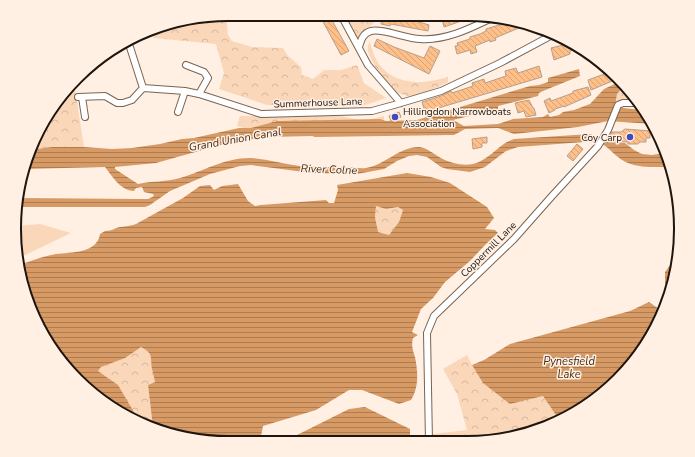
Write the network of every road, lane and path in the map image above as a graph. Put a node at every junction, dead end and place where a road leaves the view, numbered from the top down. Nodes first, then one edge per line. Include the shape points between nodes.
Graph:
1 (344, 21) edge
2 (483, 21) edge
3 (547, 38) edge
4 (130, 46) edge
5 (359, 47) junction
6 (186, 66) dead end
7 (143, 88) junction
8 (184, 91) junction
9 (199, 94) junction
10 (401, 103) junction
11 (632, 103) edge
12 (178, 112) dead end
13 (85, 116) dead end
14 (429, 436) edge

1 - 5 street
2 - 5 street via 456,33 421,40 373,30 362,38
3 - 10 street, Summerhouse Lane via 441,91
4 - 7 street
5 - 10 street via 368,65
6 - 9 street via 204,72 208,78
7 - 8 street, Summerhouse Lane
7 - 13 street via 132,100 124,103 117,103 105,96 80,97
8 - 9 street, Summerhouse Lane
8 - 12 street
9 - 10 street, Summerhouse Lane via 261,114 372,111
11 - 14 street, Coppermill Lane via 618,105 610,127 599,145 514,239 434,316 427,333

